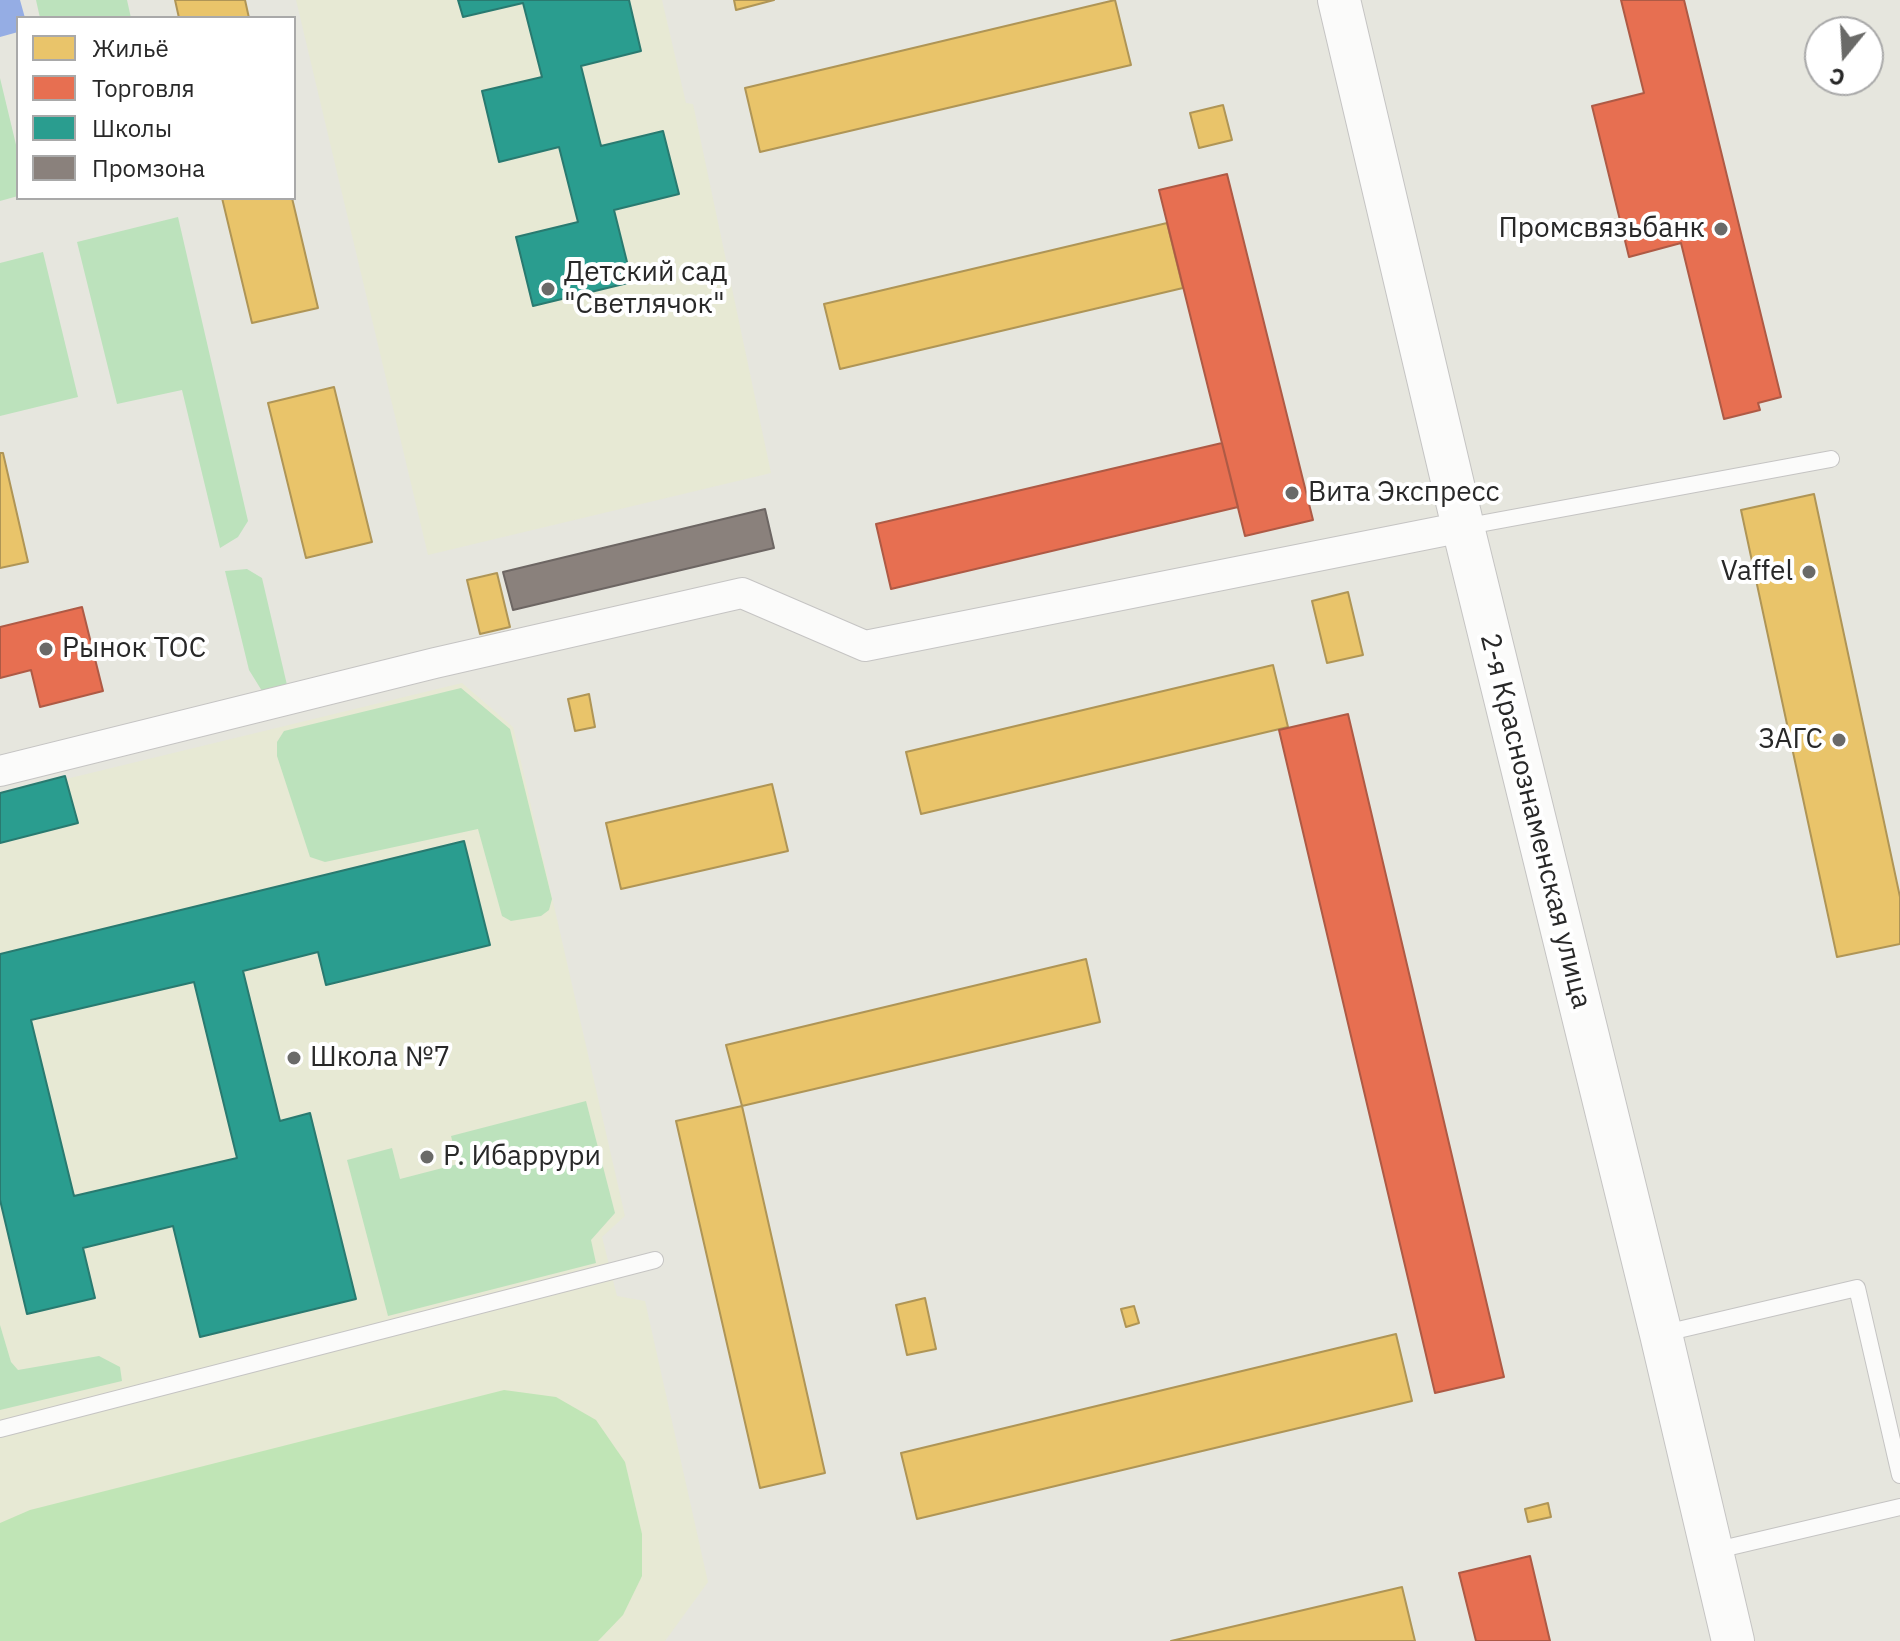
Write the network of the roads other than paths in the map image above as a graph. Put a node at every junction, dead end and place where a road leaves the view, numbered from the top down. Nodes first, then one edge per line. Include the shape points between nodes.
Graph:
1 (1339, 0) edge
2 (1831, 459) dead end
3 (1463, 527) junction
4 (0, 771) edge
5 (655, 1260) dead end
6 (1661, 1334) junction
7 (0, 1429) edge
8 (1900, 1475) edge
9 (1900, 1507) edge
10 (1713, 1551) junction
11 (1733, 1641) edge

1 - 3 street, 2-я Краснознаменская улица
2 - 3 lane
3 - 4 street via 865,646 742,593
3 - 6 street, 2-я Краснознаменская улица
5 - 7 lane
6 - 8 lane via 1857,1288
6 - 10 street, 2-я Краснознаменская улица
9 - 10 lane
10 - 11 street, 2-я Краснознаменская улица

